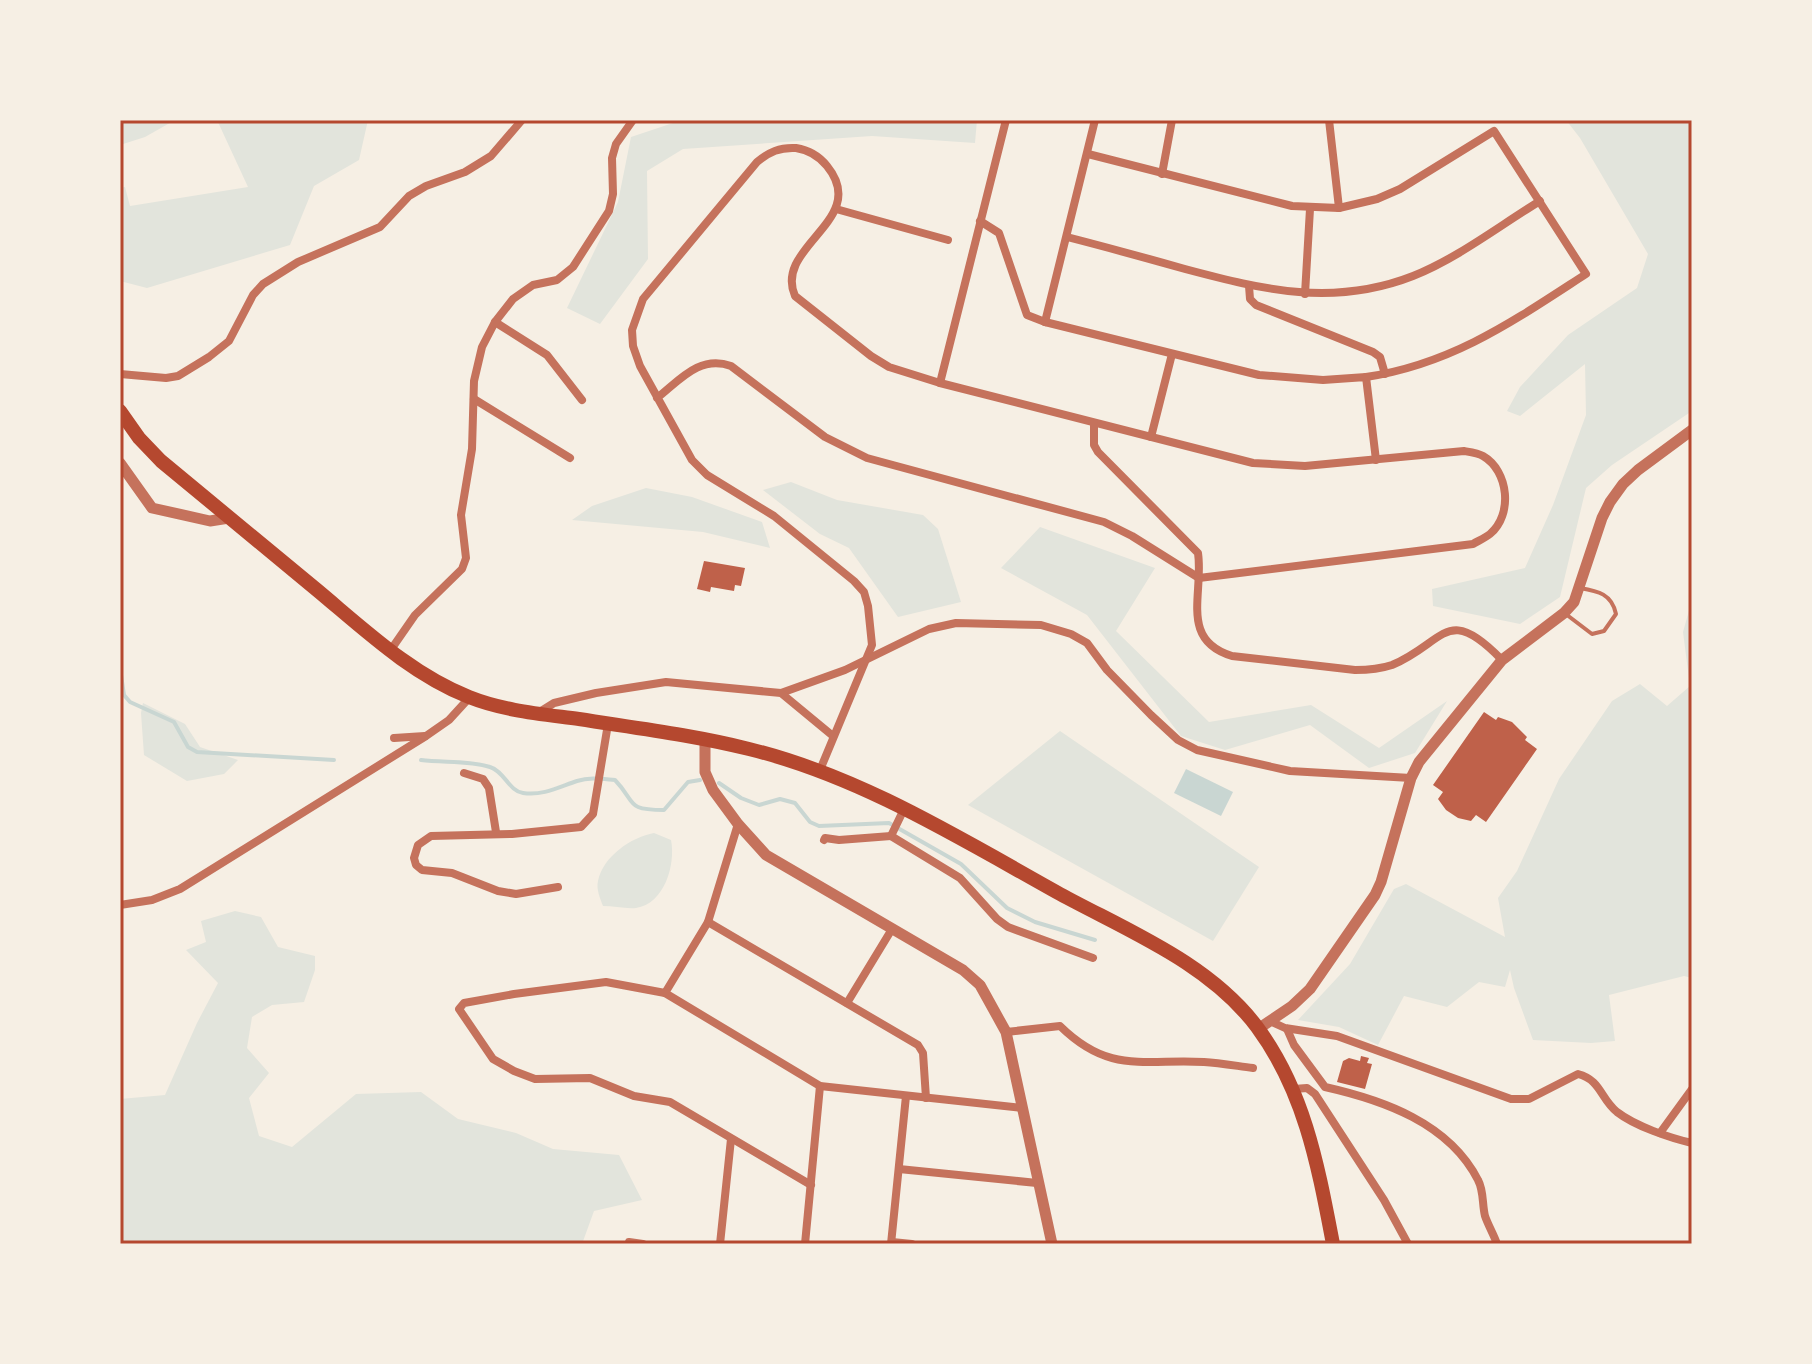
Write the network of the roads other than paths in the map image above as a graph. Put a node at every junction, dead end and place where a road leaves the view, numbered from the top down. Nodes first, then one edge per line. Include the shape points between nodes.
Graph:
1 (522, 120) edge
2 (633, 120) edge
3 (1006, 120) edge
4 (1095, 120) edge
5 (1172, 120) edge
6 (1329, 120) edge
7 (1088, 154) junction
8 (1162, 174) junction
9 (1540, 201) junction
10 (1339, 208) junction
11 (836, 209) junction
12 (1310, 209) junction
13 (980, 221) junction
14 (1067, 237) junction
15 (948, 240) dead end
16 (1249, 286) junction
17 (1305, 294) junction
18 (495, 322) junction
19 (1045, 322) junction
20 (1172, 354) junction
21 (120, 374) edge
22 (1385, 374) junction
23 (1366, 377) junction
24 (940, 383) junction
25 (657, 398) junction
26 (474, 399) junction
27 (582, 400) dead end
28 (120, 411) edge
29 (1094, 423) junction
30 (1692, 430) edge
31 (1151, 437) junction
32 (570, 458) dead end
33 (1376, 460) junction
34 (120, 463) edge
35 (229, 518) junction
36 (1199, 578) junction
37 (1580, 588) junction
38 (1564, 613) junction
39 (390, 651) junction
40 (869, 657) junction
41 (1502, 660) junction
42 (781, 693) junction
43 (470, 697) junction
44 (537, 713) junction
45 (608, 724) junction
46 (426, 736) junction
47 (833, 736) junction
48 (394, 738) dead end
49 (705, 739) junction
50 (820, 770) junction
51 (464, 773) dead end
52 (1411, 778) junction
53 (902, 814) junction
54 (738, 824) junction
55 (496, 832) junction
56 (892, 834) junction
57 (824, 840) dead end
58 (558, 887) dead end
59 (120, 905) edge
60 (708, 922) junction
61 (892, 929) junction
62 (1093, 958) dead end
63 (665, 993) junction
64 (847, 1003) junction
65 (1264, 1025) junction
66 (1287, 1029) junction
67 (1006, 1032) junction
68 (1253, 1068) dead end
69 (820, 1086) junction
70 (1294, 1089) junction
71 (1692, 1089) edge
72 (906, 1096) junction
73 (926, 1098) junction
74 (1022, 1108) junction
75 (1660, 1133) junction
76 (731, 1139) junction
77 (1692, 1143) edge
78 (899, 1169) junction
79 (1037, 1183) junction
80 (811, 1185) junction
81 (629, 1242) dead end
82 (892, 1243) edge
83 (643, 1244) edge
84 (720, 1244) edge
85 (805, 1244) edge
86 (912, 1244) edge
87 (1052, 1244) edge
88 (1333, 1244) edge
89 (1408, 1244) edge
90 (1497, 1244) edge

1 - 21 street via 491,156 409,196 380,227 298,262 263,284 229,341 209,357 178,376
2 - 18 street via 612,158 609,211 573,267 513,299
3 - 13 street
4 - 7 street
5 - 8 street
6 - 10 street
7 - 8 street
7 - 14 street
8 - 12 street
9 - 10 street via 1494,131 1400,189
9 - 17 street via 1415,275 1381,287
9 - 22 street via 1586,274 1469,346
10 - 12 street
11 - 15 street
11 - 24 street via 795,262 795,296 889,367
11 - 25 street via 836,184 820,157 786,147 757,162 636,312 633,346
12 - 17 street
13 - 19 street via 999,233 1027,315
13 - 24 street
14 - 16 street
14 - 19 street
16 - 17 street
16 - 22 street via 1256,305 1373,352
18 - 26 street via 482,347
18 - 27 street via 547,355
19 - 20 street
20 - 23 street via 1270,377
20 - 31 street
22 - 23 street
23 - 33 street
24 - 29 street
25 - 36 street via 696,367 719,362 825,437 867,458 1104,522
25 - 40 street via 692,460 707,475 774,516 864,592
26 - 32 street
26 - 39 street via 461,515 466,558
28 - 35 highway via 161,461
29 - 31 street
29 - 36 street via 1098,452 1198,553
30 - 37 street via 1638,470 1617,493 1602,518
31 - 33 street via 1280,466
33 - 36 street via 1447,451 1482,455 1503,482 1502,519 1491,534 1473,544
34 - 35 street via 152,508 210,521
35 - 39 highway
36 - 41 street via 1198,628 1219,652 1232,656 1373,669 1391,665 1439,634 1455,630 1470,633
37 - 38 street
37 - 38 lane via 1599,591 1610,599 1616,614 1604,631 1592,634
38 - 41 street
39 - 43 highway
40 - 42 street
40 - 47 street
40 - 52 street via 929,629 956,623 1041,625 1087,643 1151,715 1197,750 1290,771
41 - 52 street
42 - 44 street via 653,683 554,703
42 - 47 street
43 - 44 highway
43 - 46 street
44 - 45 highway
45 - 49 highway
45 - 55 street via 593,814 581,827
46 - 48 street
46 - 59 street via 180,889
47 - 50 street
49 - 50 highway
49 - 54 street via 705,772
50 - 53 highway
51 - 55 street via 483,779 489,788
52 - 65 street via 1375,895 1310,989
53 - 56 street
53 - 65 highway via 1198,971
54 - 60 street
54 - 61 street via 766,855
55 - 58 street via 431,836 418,845 416,865 516,894
56 - 57 street
56 - 62 street via 948,868 1008,927
60 - 63 street
60 - 64 street
61 - 64 street
61 - 67 street via 980,985
63 - 69 street
63 - 76 street via 606,982 464,1003 459,1009 493,1059 514,1071 535,1079 590,1078 634,1096 670,1102
64 - 73 street via 918,1045
65 - 66 street
65 - 70 highway
66 - 75 street via 1337,1036 1511,1099 1529,1099 1578,1074 1590,1077 1617,1112
66 - 90 street via 1325,1087 1397,1110 1448,1142 1479,1181
67 - 68 street via 1060,1026 1080,1045 1123,1061
67 - 74 street
69 - 72 street
69 - 80 street
70 - 88 highway via 1318,1165
70 - 89 street via 1315,1094
71 - 75 street
72 - 73 street
72 - 78 street
73 - 74 street
74 - 79 street
75 - 77 street
76 - 80 street
76 - 84 street
78 - 79 street
78 - 82 street
79 - 87 street
80 - 85 street
81 - 83 street
82 - 86 street

